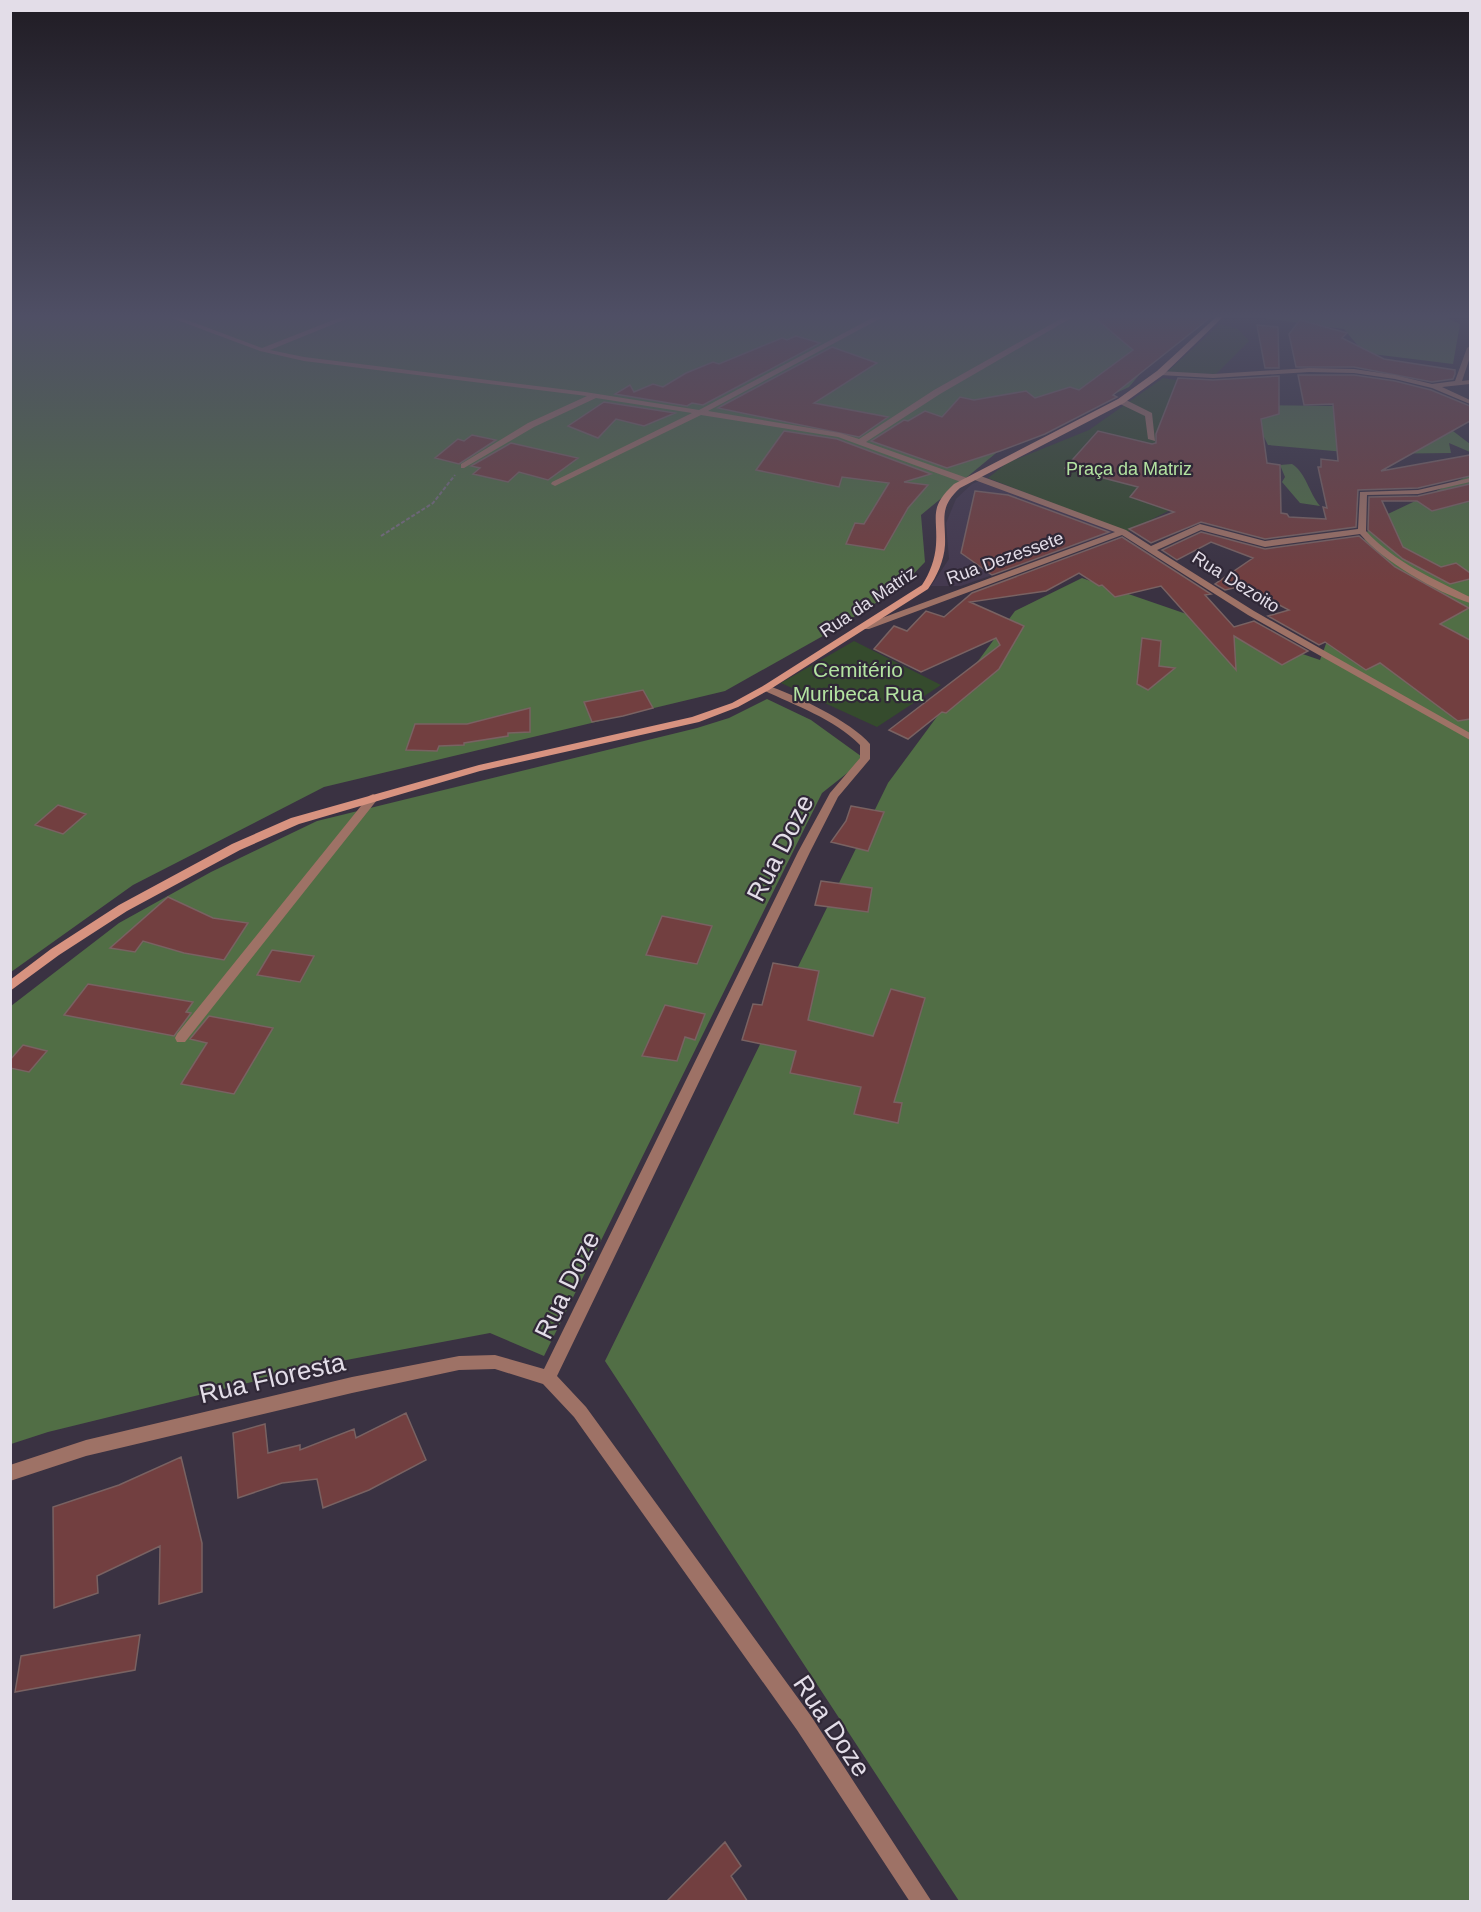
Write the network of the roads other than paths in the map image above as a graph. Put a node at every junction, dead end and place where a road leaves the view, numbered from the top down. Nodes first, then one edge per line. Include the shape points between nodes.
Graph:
1 (572, 406) edge
2 (671, 406) edge
3 (712, 406) edge
4 (916, 406) edge
5 (1111, 406) edge
6 (1131, 406) edge
7 (703, 411) junction
8 (1152, 439) dead end
9 (862, 441) junction
10 (464, 466) road end
11 (975, 477) junction
12 (963, 480) junction
13 (1470, 480) edge
14 (555, 484) dead end
15 (1362, 531) junction
16 (1122, 532) junction
17 (1151, 549) junction
18 (1470, 600) edge
19 (866, 627) junction
20 (766, 688) junction
21 (1469, 735) edge
22 (373, 798) junction
23 (10, 987) edge
24 (181, 1038) dead end
25 (548, 1378) junction
26 (10, 1473) edge
27 (921, 1902) edge

1 - 10 street via 531,425
2 - 7 street
3 - 7 street
4 - 9 street
5 - 11 street
6 - 8 street via 1149,415
7 - 9 street
7 - 14 street
9 - 12 street
11 - 12 street
11 - 16 street, Rua Dezoito
12 - 19 street, Rua da Matriz via 945,499 939,516 941,546 933,576 925,587
13 - 15 street via 1418,492 1363,494
15 - 17 street via 1264,544 1200,527
15 - 18 street via 1390,556
16 - 17 street, Rua Dezoito
16 - 19 street, Rua Dezessete
17 - 21 street, Rua Dezoito via 1251,613
19 - 20 street, Rua da Matriz
20 - 22 street, Rua da Matriz via 695,720 479,768
20 - 25 street, Rua Doze via 860,738 865,744 865,759 834,795 804,852
22 - 23 street, Rua da Matriz via 295,821 205,862 55,952
22 - 24 street
25 - 26 street, Rua Floresta via 495,1362 459,1364 352,1385 86,1448
25 - 27 street, Rua Doze via 580,1412 804,1723

